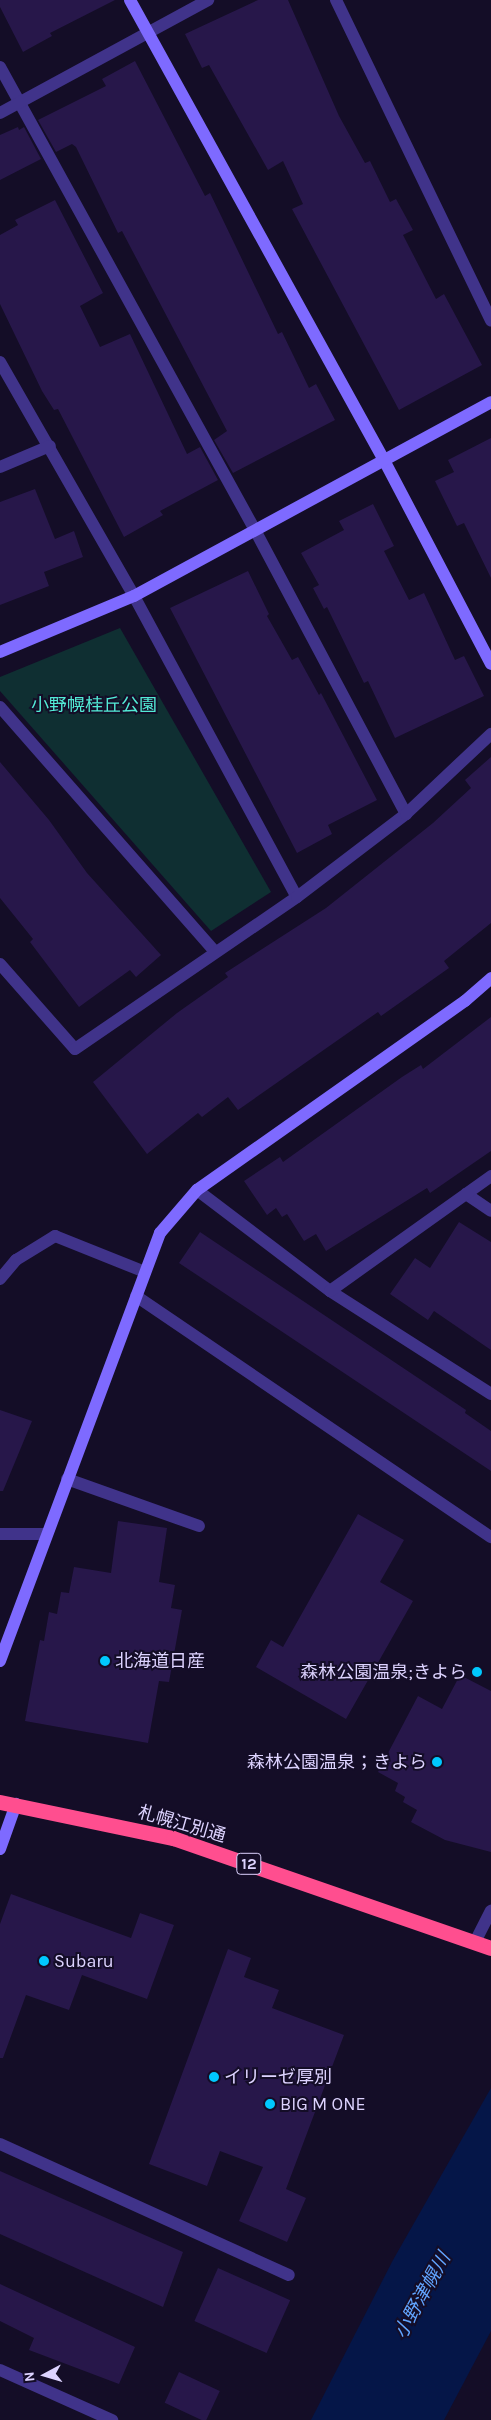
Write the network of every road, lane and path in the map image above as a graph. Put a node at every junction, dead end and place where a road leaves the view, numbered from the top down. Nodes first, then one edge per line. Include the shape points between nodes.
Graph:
1 (130, 0) edge
2 (208, 0) edge
3 (336, 0) edge
4 (148, 34) junction
5 (0, 67) edge
6 (19, 103) junction
7 (0, 113) edge
8 (491, 321) edge
9 (0, 362) edge
10 (491, 402) edge
11 (50, 446) junction
12 (385, 462) junction
13 (0, 468) edge
14 (255, 530) junction
15 (134, 596) junction
16 (0, 652) edge
17 (491, 664) edge
18 (0, 707) edge
19 (491, 734) edge
20 (406, 814) junction
21 (297, 897) junction
22 (215, 952) junction
23 (0, 964) edge
24 (491, 978) edge
25 (491, 1176) edge
26 (196, 1190) junction
27 (466, 1194) junction
28 (491, 1211) edge
29 (145, 1272) junction
30 (0, 1279) edge
31 (330, 1291) junction
32 (136, 1296) junction
33 (491, 1394) edge
34 (67, 1479) junction
35 (199, 1526) dead end
36 (0, 1534) edge
37 (46, 1534) junction
38 (491, 1537) edge
39 (0, 1661) edge
40 (0, 1802) edge
41 (16, 1804) junction
42 (0, 1849) edge
43 (491, 1911) edge
44 (476, 1940) junction
45 (491, 1948) edge
46 (0, 2144) edge
47 (289, 2275) dead end
48 (0, 2370) edge
49 (112, 2420) edge

1 - 4 street
2 - 4 street
3 - 8 street
4 - 6 street
4 - 12 street
5 - 6 street
6 - 7 street
6 - 14 street
9 - 11 street
10 - 12 street
11 - 13 street
11 - 15 street
12 - 14 street
12 - 17 street
14 - 15 street
14 - 20 street
15 - 16 street
15 - 21 street
18 - 22 street
19 - 20 street
20 - 21 street
21 - 22 street
22 - 23 street via 75,1049
24 - 26 street via 465,1001
25 - 27 street
26 - 29 street via 160,1233
26 - 31 street
27 - 28 street
27 - 31 street
29 - 30 street via 56,1236 16,1260
29 - 32 street
31 - 33 street
32 - 34 street
32 - 38 street
34 - 35 street
34 - 37 street
36 - 37 street
37 - 39 street
40 - 41 highway, 札幌江別通 / 12
41 - 42 street
41 - 44 highway, 札幌江別通 / 12 via 173,1838
43 - 44 street
44 - 45 highway, 札幌江別通 / 12
46 - 47 street
48 - 49 street

